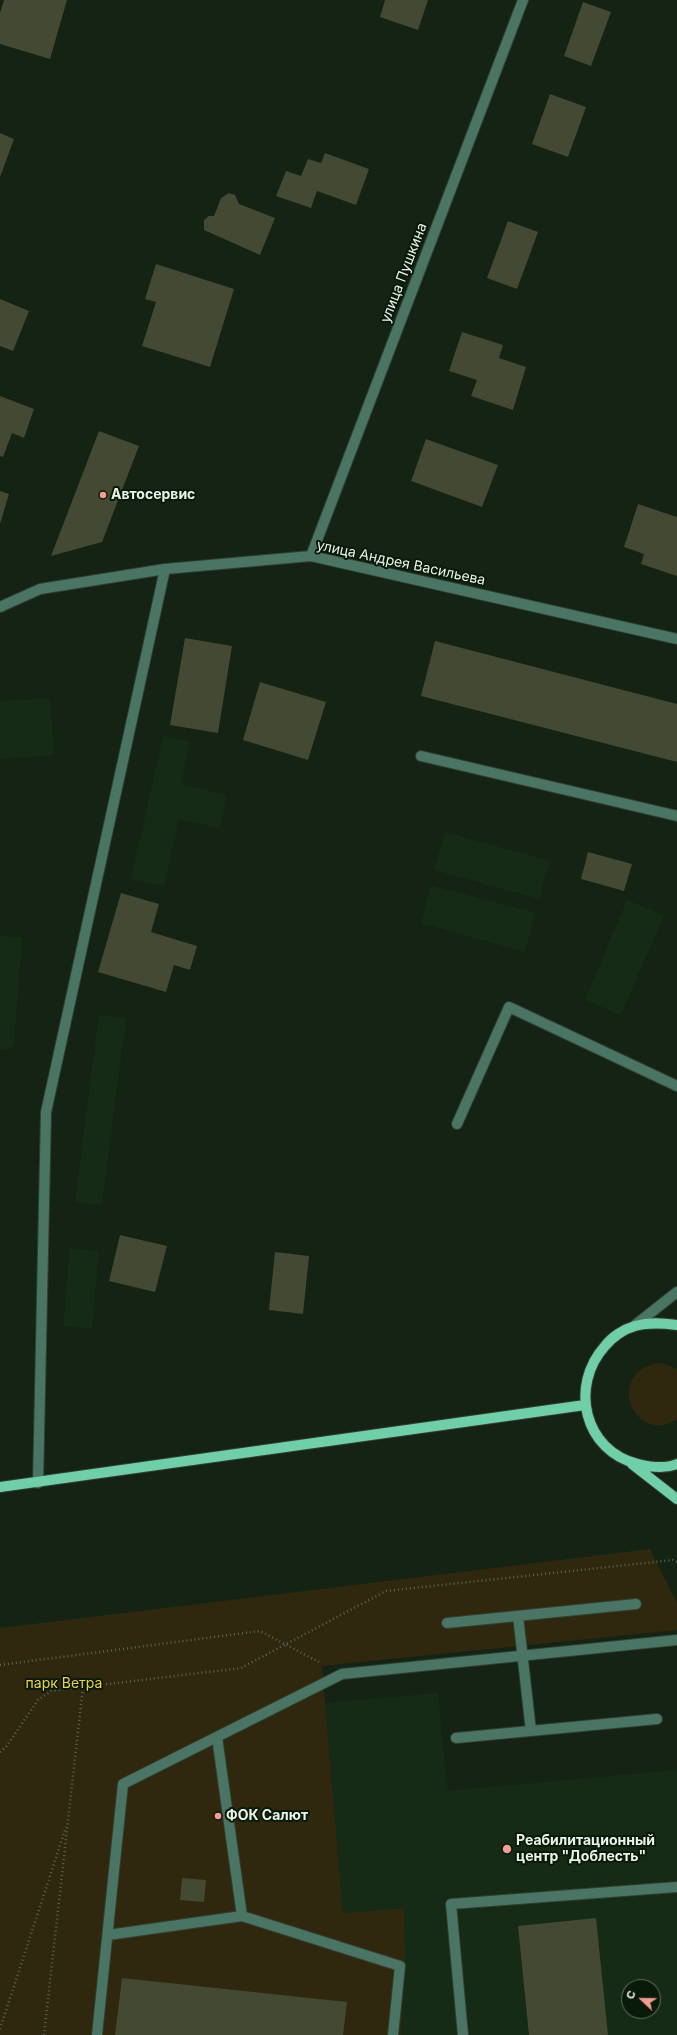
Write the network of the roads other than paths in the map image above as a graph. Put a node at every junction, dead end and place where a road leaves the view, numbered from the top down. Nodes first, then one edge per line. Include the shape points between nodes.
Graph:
1 (523, 0) edge
2 (311, 556) junction
3 (165, 570) junction
4 (0, 607) edge
5 (677, 639) edge
6 (420, 756) dead end
7 (677, 816) edge
8 (677, 1086) edge
9 (457, 1124) dead end
10 (677, 1292) edge
11 (677, 1325) edge
12 (634, 1326) junction
13 (585, 1405) junction
14 (629, 1462) junction
15 (677, 1464) edge
16 (38, 1483) junction
17 (0, 1487) edge
18 (677, 1499) edge
19 (636, 1604) dead end
20 (518, 1616) junction
21 (447, 1623) dead end
22 (677, 1640) edge
23 (522, 1656) junction
24 (657, 1719) dead end
25 (531, 1731) junction
26 (217, 1737) junction
27 (456, 1738) dead end
28 (677, 1887) edge
29 (242, 1916) junction
30 (108, 1935) junction
31 (97, 2035) edge
32 (393, 2035) edge
33 (464, 2035) edge

1 - 2 street, улица Пушкина
2 - 3 street, улица Андрея Васильева
2 - 5 street, улица Андрея Васильева
3 - 4 street, улица Андрея Васильева via 40,589
3 - 16 street via 46,1112
6 - 7 street
8 - 9 street via 509,1007
10 - 12 street
11 - 12 main road via 657,1322
12 - 13 main road via 612,1338 595,1357 586,1380
13 - 14 main road via 592,1429 607,1448
13 - 16 main road
14 - 15 main road via 651,1468
14 - 18 main road
16 - 17 main road
19 - 20 street
20 - 21 street
20 - 23 street
22 - 23 street
23 - 25 street
23 - 26 street via 342,1674
24 - 25 street
25 - 27 street
26 - 29 street
26 - 30 street via 124,1784
28 - 33 street via 451,1904
29 - 30 street
29 - 32 street via 400,1966
30 - 31 street

